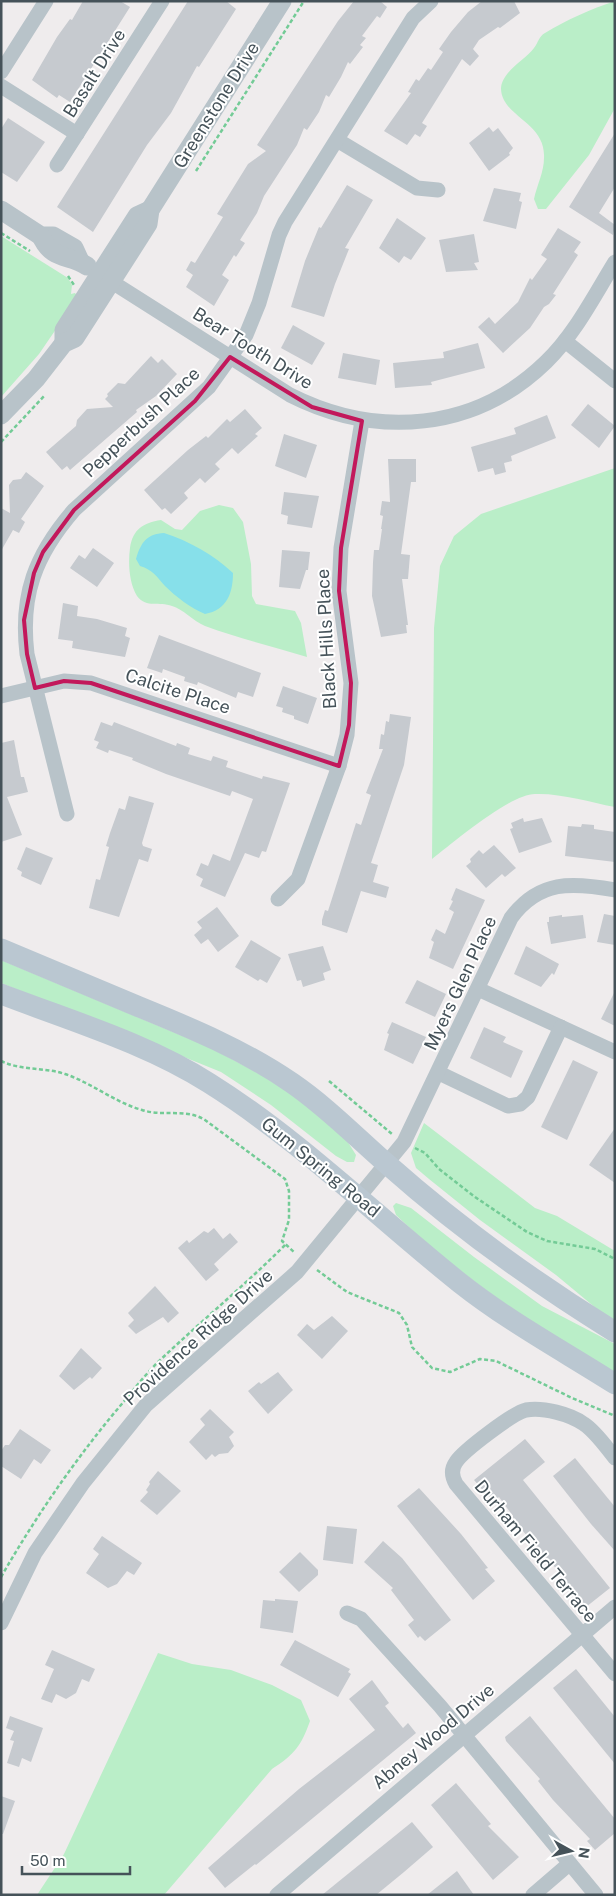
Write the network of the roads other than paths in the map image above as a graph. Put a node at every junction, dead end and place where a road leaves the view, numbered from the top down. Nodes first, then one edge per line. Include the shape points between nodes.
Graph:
1 (46, 1) edge
2 (162, 1) edge
3 (282, 1) edge
4 (430, 1) edge
5 (1, 72) edge
6 (1, 86) edge
7 (77, 134) junction
8 (337, 140) junction
9 (57, 165) dead end
10 (438, 190) dead end
11 (1, 210) edge
12 (615, 262) edge
13 (106, 278) junction
14 (565, 341) junction
15 (230, 357) junction
16 (615, 381) edge
17 (1, 415) edge
18 (362, 421) junction
19 (35, 688) junction
20 (1, 696) edge
21 (339, 766) junction
22 (67, 814) dead end
23 (615, 890) edge
24 (278, 899) dead end
25 (1, 949) edge
26 (478, 989) junction
27 (1, 994) edge
28 (561, 1027) junction
29 (615, 1052) edge
30 (439, 1073) junction
31 (387, 1164) junction
32 (359, 1196) junction
33 (615, 1332) edge
34 (615, 1384) edge
35 (615, 1458) edge
36 (615, 1607) edge
37 (347, 1613) dead end
38 (1, 1623) edge
39 (581, 1635) junction
40 (615, 1674) edge
41 (463, 1735) junction
42 (569, 1864) junction
43 (277, 1895) edge
44 (533, 1895) edge
45 (596, 1895) edge

1 - 5 street
2 - 7 street, Basalt Drive
3 - 13 street, Greenstone Drive via 150,210 137,216
4 - 8 street, Pepperbush Place via 413,18
6 - 7 street
7 - 9 street, Basalt Drive
8 - 10 street via 417,188
8 - 15 street, Pepperbush Place via 285,222 254,318
11 - 13 street via 41,236 53,236 74,248 80,261
12 - 14 street, Bear Tooth Drive
13 - 15 street, Bear Tooth Drive
13 - 17 street, Greenstone Drive via 75,338 64,343 36,379
14 - 16 street
14 - 18 street, Bear Tooth Drive via 527,378 481,406 428,421
15 - 18 street, Bear Tooth Drive via 312,407
15 - 19 street, Pepperbush Place via 209,388 74,510 43,552 34,573 24,620
18 - 21 street, Black Hills Place via 341,548 339,591 351,683 349,725
19 - 20 street, Calcite Place
19 - 21 street, Calcite Place via 64,681 91,683
19 - 22 street, Pepperbush Place
21 - 24 street, Black Hills Place via 298,879
23 - 26 street, Myers Glen Place via 568,884 530,898 511,918
25 - 31 main road via 213,1038 260,1063 327,1109
26 - 28 street
26 - 30 street, Myers Glen Place
27 - 32 main road, Gum Spring Road via 169,1060 208,1082 247,1107
28 - 29 street
28 - 30 street via 528,1097 520,1104 508,1106
30 - 31 street, Myers Glen Place via 404,1142
31 - 32 street, Providence Ridge Drive
31 - 33 main road via 490,1248 548,1290
32 - 34 main road, Gum Spring Road via 495,1308
32 - 38 street, Providence Ridge Drive via 297,1272 146,1406 83,1483 35,1553
35 - 39 street, Durham Field Terrace via 584,1423 548,1411 526,1410 509,1418 463,1455 452,1472 456,1484
36 - 39 street, Abney Wood Drive
37 - 41 street via 361,1619
39 - 40 street, Durham Field Terrace
39 - 41 street, Abney Wood Drive
41 - 42 street
41 - 43 street, Abney Wood Drive
42 - 44 street
42 - 45 street

